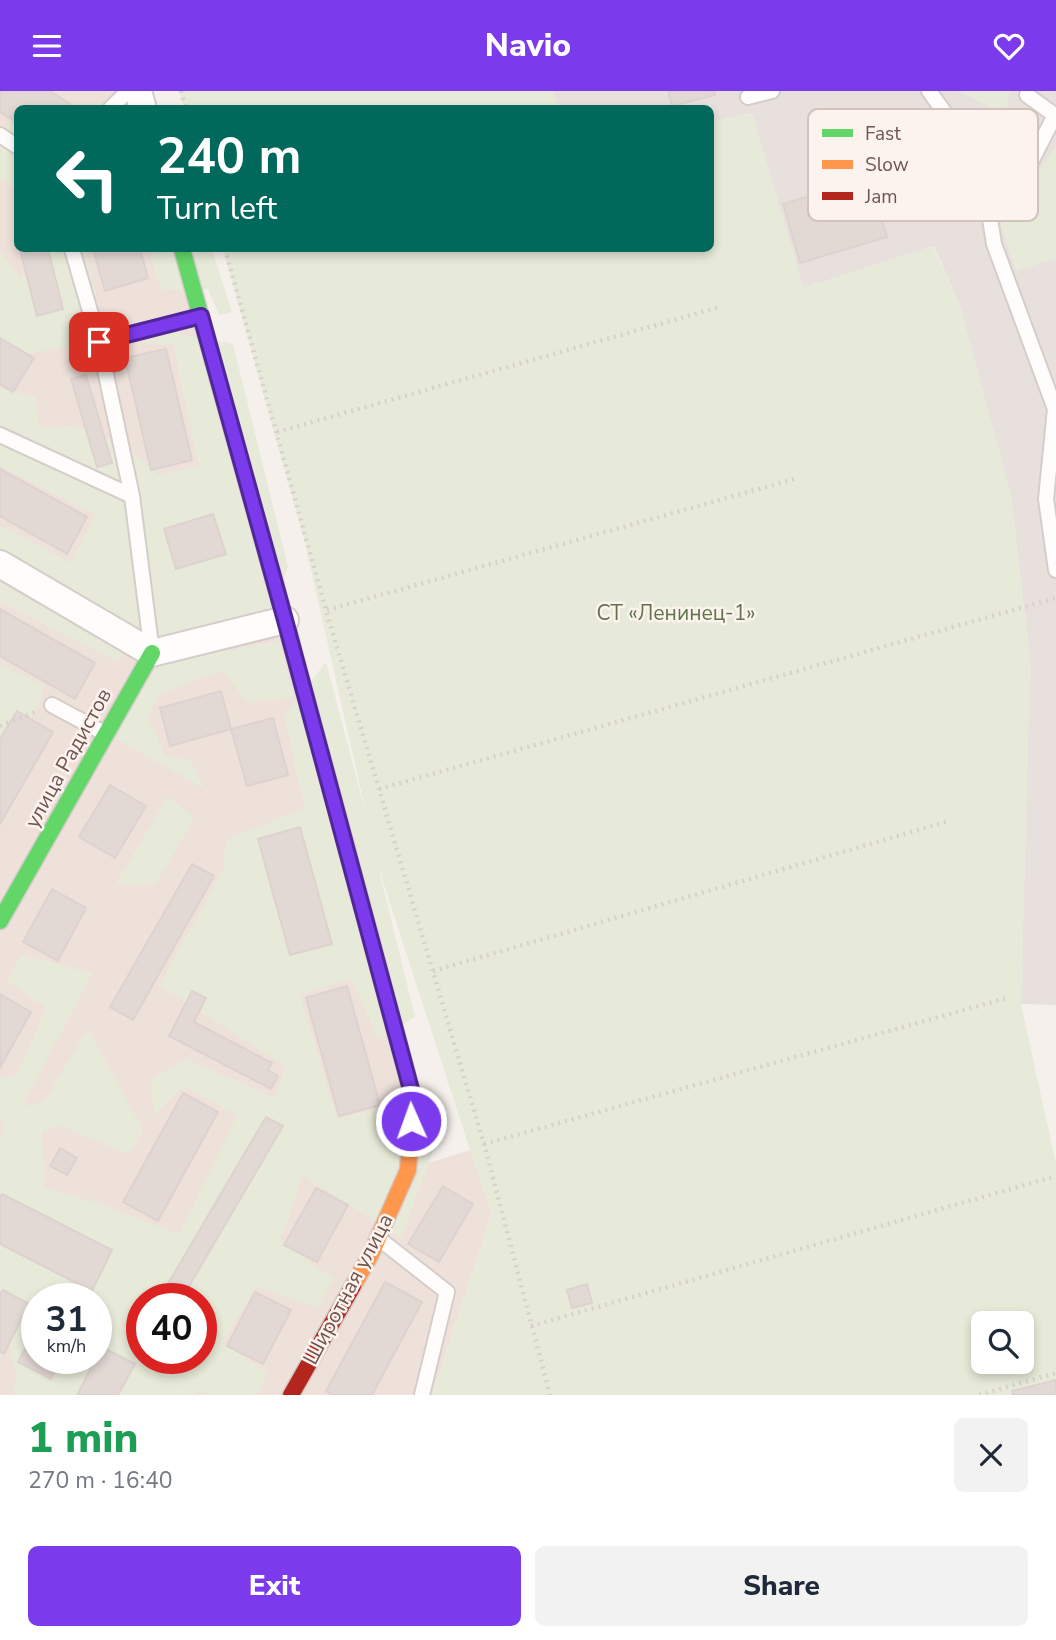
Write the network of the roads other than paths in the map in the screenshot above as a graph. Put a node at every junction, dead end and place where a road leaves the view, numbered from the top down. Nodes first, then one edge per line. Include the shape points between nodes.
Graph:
1 (128, 91) edge
2 (772, 91) edge
3 (933, 93) edge
4 (1027, 95) dead end
5 (748, 97) dead end
6 (114, 105) edge
7 (944, 109) edge
8 (1056, 115) edge
9 (1038, 149) edge
10 (990, 221) edge
11 (73, 252) edge
12 (183, 252) edge
13 (201, 316) junction
14 (99, 342) junction
15 (0, 435) edge
16 (132, 496) junction
17 (0, 564) edge
18 (1056, 571) edge
19 (285, 620) junction
20 (152, 653) junction
21 (52, 705) road end
22 (106, 734) junction
23 (0, 921) edge
24 (378, 1238) junction
25 (291, 1395) edge
26 (422, 1395) edge

1 - 6 lane
2 - 5 lane
3 - 7 lane
4 - 8 lane
8 - 9 lane
10 - 18 lane via 994,244 1055,409 1046,499
11 - 14 lane
12 - 13 street, Широтная улица
13 - 14 lane
13 - 19 street, Широтная улица
14 - 16 lane
15 - 16 lane
16 - 20 lane
17 - 20 street
19 - 20 street
19 - 24 street, Широтная улица via 413,1097 408,1170
20 - 22 street, улица Радистов
21 - 22 lane
22 - 23 street, улица Радистов
24 - 25 street, Широтная улица
24 - 26 lane via 447,1292

